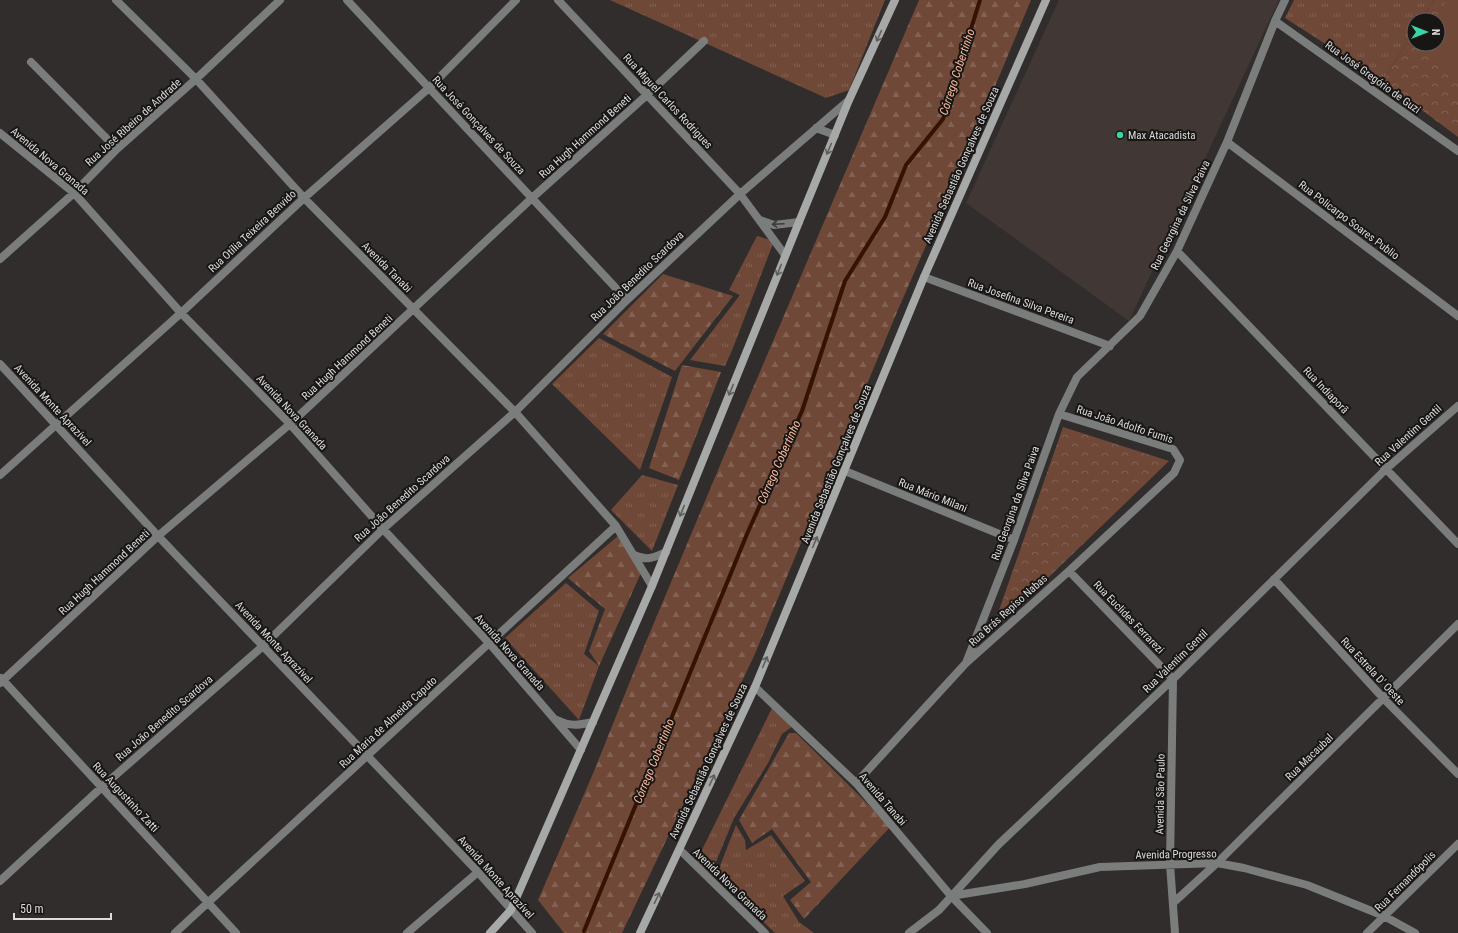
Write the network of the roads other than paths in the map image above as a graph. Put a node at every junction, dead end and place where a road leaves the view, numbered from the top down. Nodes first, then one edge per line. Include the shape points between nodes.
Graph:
1 (116, 0) edge
2 (280, 0) edge
3 (347, 0) edge
4 (516, 0) edge
5 (558, 0) edge
6 (895, 0) edge
7 (1046, 0) edge
8 (1285, 0) edge
9 (271, 3) edge
10 (1275, 21) junction
11 (704, 41) dead end
12 (31, 62) dead end
13 (196, 79) junction
14 (429, 88) junction
15 (648, 94) junction
16 (849, 100) junction
17 (816, 128) junction
18 (0, 133) edge
19 (835, 135) junction
20 (1227, 142) junction
21 (117, 149) junction
22 (1458, 151) edge
23 (74, 192) junction
24 (740, 194) junction
25 (304, 198) junction
26 (532, 198) junction
27 (759, 220) junction
28 (798, 222) junction
29 (1177, 251) junction
30 (785, 255) junction
31 (0, 259) edge
32 (924, 277) junction
33 (627, 300) junction
34 (414, 310) junction
35 (181, 313) junction
36 (1458, 316) edge
37 (1110, 346) junction
38 (0, 364) edge
39 (1458, 406) edge
40 (515, 412) junction
41 (1059, 414) junction
42 (56, 424) junction
43 (290, 424) junction
44 (1180, 460) joint
45 (1386, 469) junction
46 (845, 471) junction
47 (0, 475) edge
48 (616, 526) junction
49 (383, 529) junction
50 (158, 536) junction
51 (1014, 540) junction
52 (1458, 544) edge
53 (666, 552) junction
54 (634, 555) junction
55 (1069, 570) junction
56 (1274, 579) junction
57 (652, 586) junction
58 (1458, 624) edge
59 (490, 643) junction
60 (263, 646) junction
61 (966, 663) junction
62 (1173, 679) junction
63 (1, 680) edge
64 (755, 687) junction
65 (1384, 699) junction
66 (555, 719) junction
67 (593, 722) junction
68 (581, 750) junction
69 (367, 756) junction
70 (1458, 774) edge
71 (856, 783) junction
72 (102, 787) junction
73 (1458, 844) edge
74 (680, 850) junction
75 (1217, 863) junction
76 (1170, 864) junction
77 (478, 872) junction
78 (0, 881) edge
79 (951, 896) junction
80 (209, 903) junction
81 (1173, 903) junction
82 (511, 910) junction
83 (1384, 916) junction
84 (175, 933) edge
85 (236, 933) edge
86 (407, 933) edge
87 (490, 933) edge
88 (532, 933) edge
89 (640, 933) edge
90 (765, 933) edge
91 (909, 933) edge
92 (987, 933) edge
93 (1175, 933) edge
94 (1367, 933) edge
95 (1415, 933) edge

1 - 13 street, Avenida Tanabi
2 - 9 street, Rua José Ribeiro de Andrade
3 - 14 street, Rua José Gonçalves de Souza
4 - 14 street, Rua Otília Teixeira Benvido
5 - 15 street, Rua Miguel Carlos Rodrigues
6 -> 16 main road
7 - 32 main road, Avenida Sebastião Gonçalves de Souza
8 - 10 street, Rua Georgina da Silva Paiva
9 - 13 street, Rua José Ribeiro de Andrade
10 - 20 street, Rua Georgina da Silva Paiva
10 - 22 street, Rua José Gregório de Guzi
11 - 15 street, Rua Hugh Hammond Beneti
12 - 21 street
13 - 21 street, Rua José Ribeiro de Andrade
13 - 25 street, Avenida Tanabi
14 - 25 street, Rua Otília Teixeira Benvido
14 - 26 street, Rua José Gonçalves de Souza
15 - 24 street, Rua Miguel Carlos Rodrigues
15 - 26 street, Rua Hugh Hammond Beneti
16 - 17 street, Rua João Benedito Scardova
16 - 19 main road
17 - 19 street
17 - 24 street, Rua João Benedito Scardova
18 - 23 street, Avenida Nova Granada
19 -> 28 main road
20 - 29 street, Rua Georgina da Silva Paiva
20 - 36 street, Rua Policarpo Soares Publio
21 - 23 street, Rua José Ribeiro de Andrade
23 - 31 street, Rua José Ribeiro de Andrade
23 - 35 street, Avenida Nova Granada
24 - 27 street, Rua Miguel Carlos Rodrigues
24 - 33 street, Rua João Benedito Scardova
25 - 34 street, Avenida Tanabi
25 - 35 street, Rua Otília Teixeira Benvido
26 - 33 street, Rua José Gonçalves de Souza
26 - 34 street, Rua Hugh Hammond Beneti
28 -> 27 street via 774,226
27 - 30 street, Rua Miguel Carlos Rodrigues
28 - 30 main road
29 - 37 street, Rua Georgina da Silva Paiva via 1140,316
29 - 45 street, Rua Indiaporã
30 -> 53 main road
32 - 37 street, Rua Josefina Silva Pereira
32 - 46 main road, Avenida Sebastião Gonçalves de Souza
33 - 40 street, Rua João Benedito Scardova
34 - 40 street, Avenida Tanabi
34 - 43 street, Rua Hugh Hammond Beneti
35 - 42 street, Rua Otília Teixeira Benvido
35 - 43 street, Avenida Nova Granada
37 - 41 street, Rua Georgina da Silva Paiva via 1077,377
38 - 42 street, Avenida Monte Aprazível
39 - 45 street, Rua Valentim Gentil
40 - 48 street, Avenida Tanabi
40 - 49 street, Rua João Benedito Scardova
41 - 44 street, Rua João Adolfo Fumis via 1173,449
41 - 51 street, Rua Georgina da Silva Paiva
42 - 47 street, Rua Otília Teixeira Benvido
42 - 50 street, Avenida Monte Aprazível
43 - 49 street, Avenida Nova Granada
43 - 50 street, Rua Hugh Hammond Beneti
44 - 55 street, Rua Brás Repiso Nabas via 1174,473
45 - 52 street, Rua Indiaporã
45 - 56 street, Rua Valentim Gentil
46 - 51 street, Rua Mário Milani
64 -> 46 main road, Avenida Sebastião Gonçalves de Souza
48 - 54 street, Avenida Tanabi
48 - 59 street, Rua Maria de Almeida Caputo
49 - 59 street, Avenida Nova Granada
49 - 60 street, Rua João Benedito Scardova
50 - 60 street, Avenida Monte Aprazível
50 - 63 street, Rua Hugh Hammond Beneti
51 - 61 street, Rua Georgina da Silva Paiva
53 - 54 street via 643,559
53 - 57 main road
54 - 57 street, Avenida Tanabi
55 - 61 street, Rua Brás Repiso Nabas
55 - 62 street, Rua Euclides Ferrarezi
56 - 62 street, Rua Valentim Gentil
56 - 65 street, Rua Estrela D' Oeste
57 - 67 main road
58 - 65 street, Rua Macaubal
59 - 66 street, Avenida Nova Granada
59 - 69 street, Rua Maria de Almeida Caputo
60 - 69 street, Avenida Monte Aprazível
60 - 72 street, Rua João Benedito Scardova
61 - 71 street, Rua Brás Repiso Nabas
62 - 76 street, Avenida São Paulo
62 - 79 street, Rua Valentim Gentil via 998,845
63 - 72 street, Rua Augustinho Zatti
64 - 71 street, Avenida Tanabi
74 -> 64 main road, Avenida Sebastião Gonçalves de Souza
65 - 70 street, Rua Estrela D' Oeste
65 - 75 street, Rua Macaubal
66 - 67 street via 577,726
66 - 68 street, Avenida Nova Granada
67 - 68 main road
68 - 82 main road
69 - 77 street, Avenida Monte Aprazível
69 - 80 street, Rua Maria de Almeida Caputo
71 - 79 street, Avenida Tanabi
72 - 78 street, Rua João Benedito Scardova
72 - 80 street, Rua Augustinho Zatti
73 - 83 street, Rua Fernandópolis
89 -> 74 main road, Avenida Sebastião Gonçalves de Souza
74 - 90 street, Avenida Nova Granada
75 - 76 street, Avenida Progresso
75 - 81 street, Rua Macaubal
75 - 83 street, Avenida Progresso via 1307,886
76 - 79 street, Avenida Progresso via 1100,867 1025,884
76 - 81 street, Avenida São Paulo
77 - 82 street, Avenida Monte Aprazível
77 - 86 street
79 - 91 street, Rua Valentim Gentil via 939,910
79 - 92 street, Avenida Tanabi
80 - 84 street, Rua Maria de Almeida Caputo
80 - 85 street, Rua Augustinho Zatti
81 - 93 street, Avenida São Paulo
82 - 87 main road
82 - 88 street, Avenida Monte Aprazível
83 - 94 street, Rua Fernandópolis
83 - 95 street, Avenida Progresso

